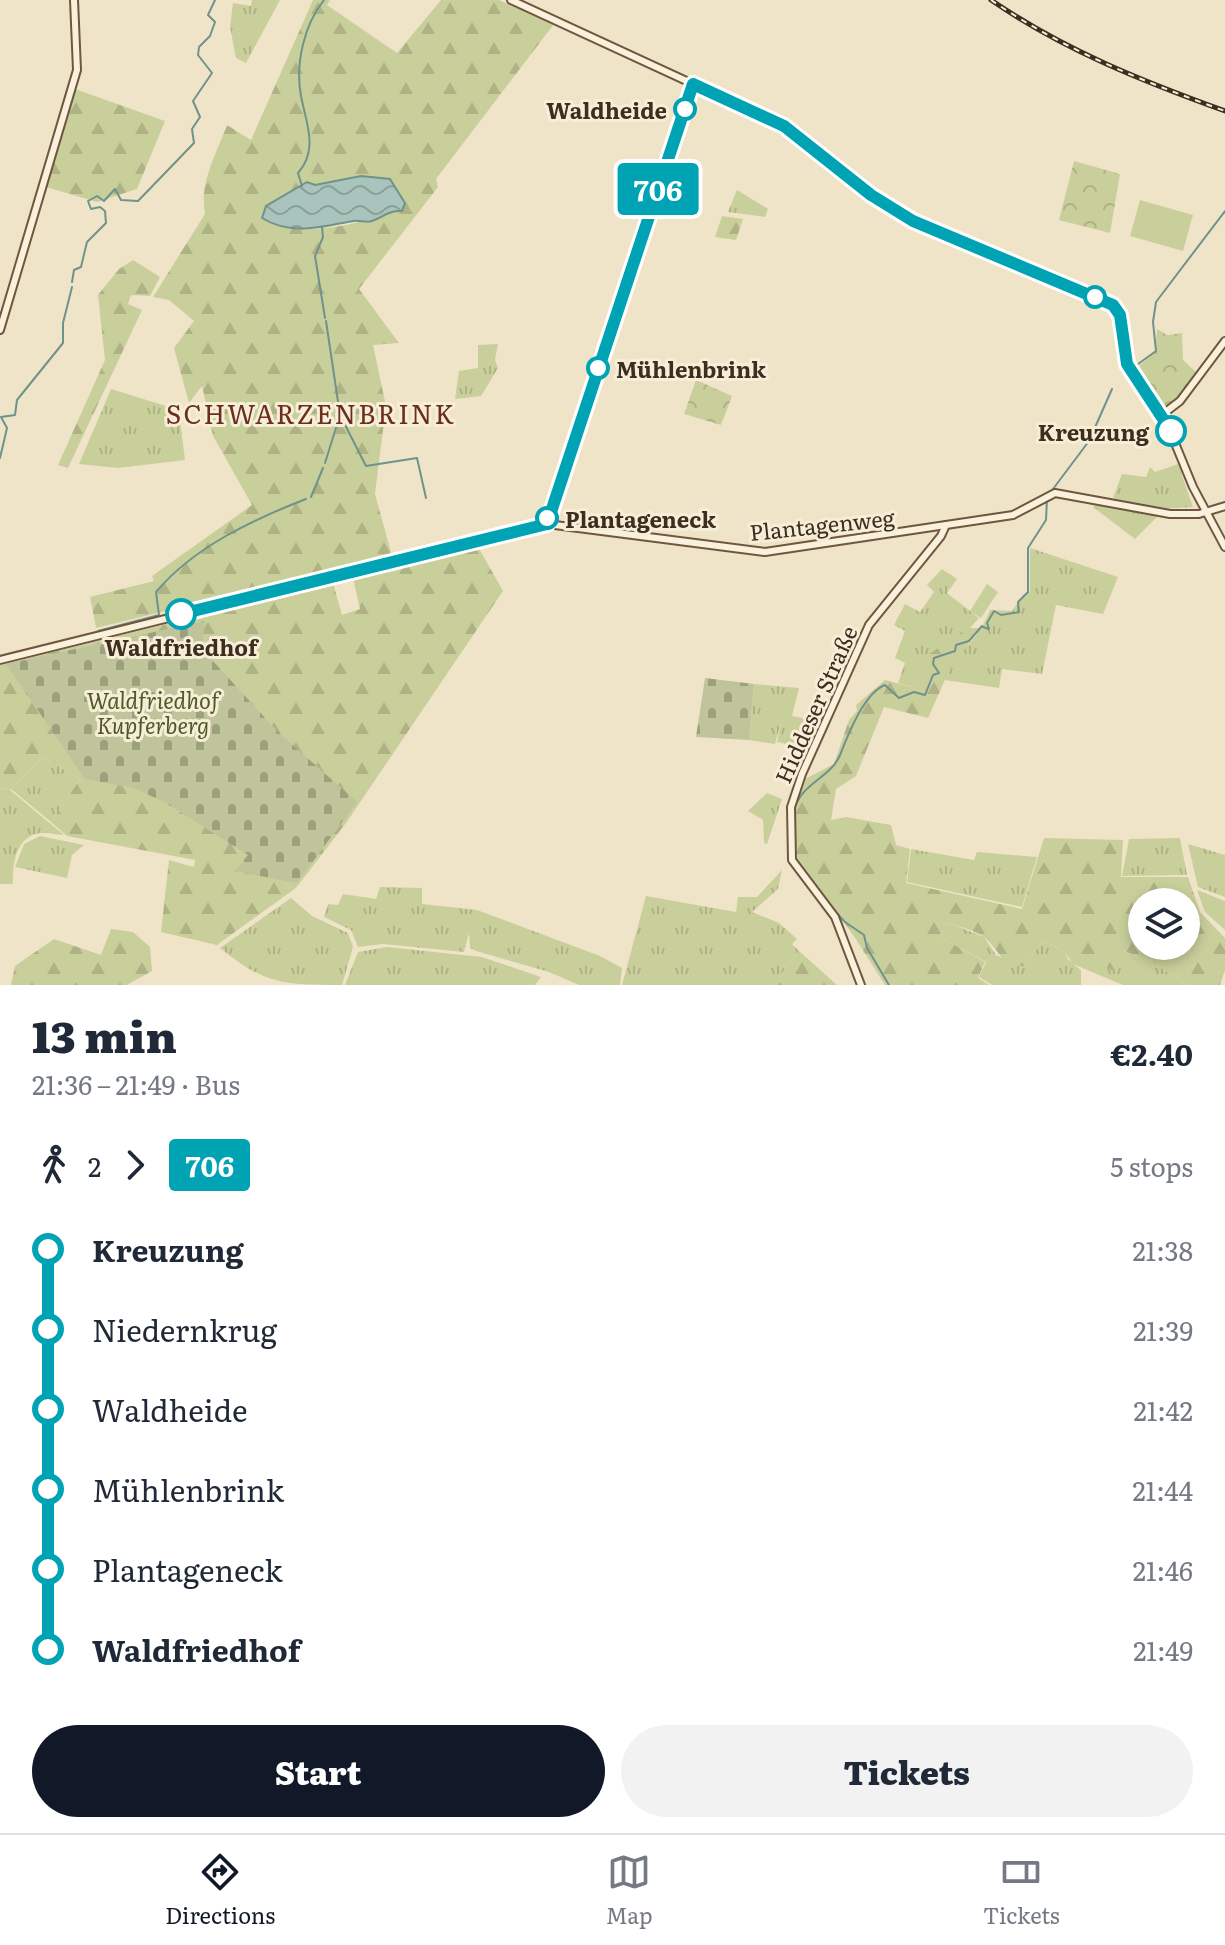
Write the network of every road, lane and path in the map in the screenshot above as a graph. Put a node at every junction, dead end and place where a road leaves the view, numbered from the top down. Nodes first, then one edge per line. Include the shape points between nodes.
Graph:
1 (74, 0) edge
2 (511, 0) edge
3 (0, 330) edge
4 (1225, 341) edge
5 (1163, 414) junction
6 (1225, 506) edge
7 (1208, 512) junction
8 (946, 525) junction
9 (1225, 547) edge
10 (0, 660) edge
11 (861, 985) edge

1 - 3 main road via 77,70
2 - 5 main road via 784,126 871,195 924,227 1113,305 1120,315 1127,364
4 - 5 main road via 1180,401
5 - 7 main road
6 - 7 main road
7 - 8 main road via 1170,514 1049,494 1017,514
7 - 9 main road
8 - 10 main road, Plantagenweg via 756,552 547,524
8 - 11 main road, Hiddeser Straße via 869,625 791,807 792,860 835,917

